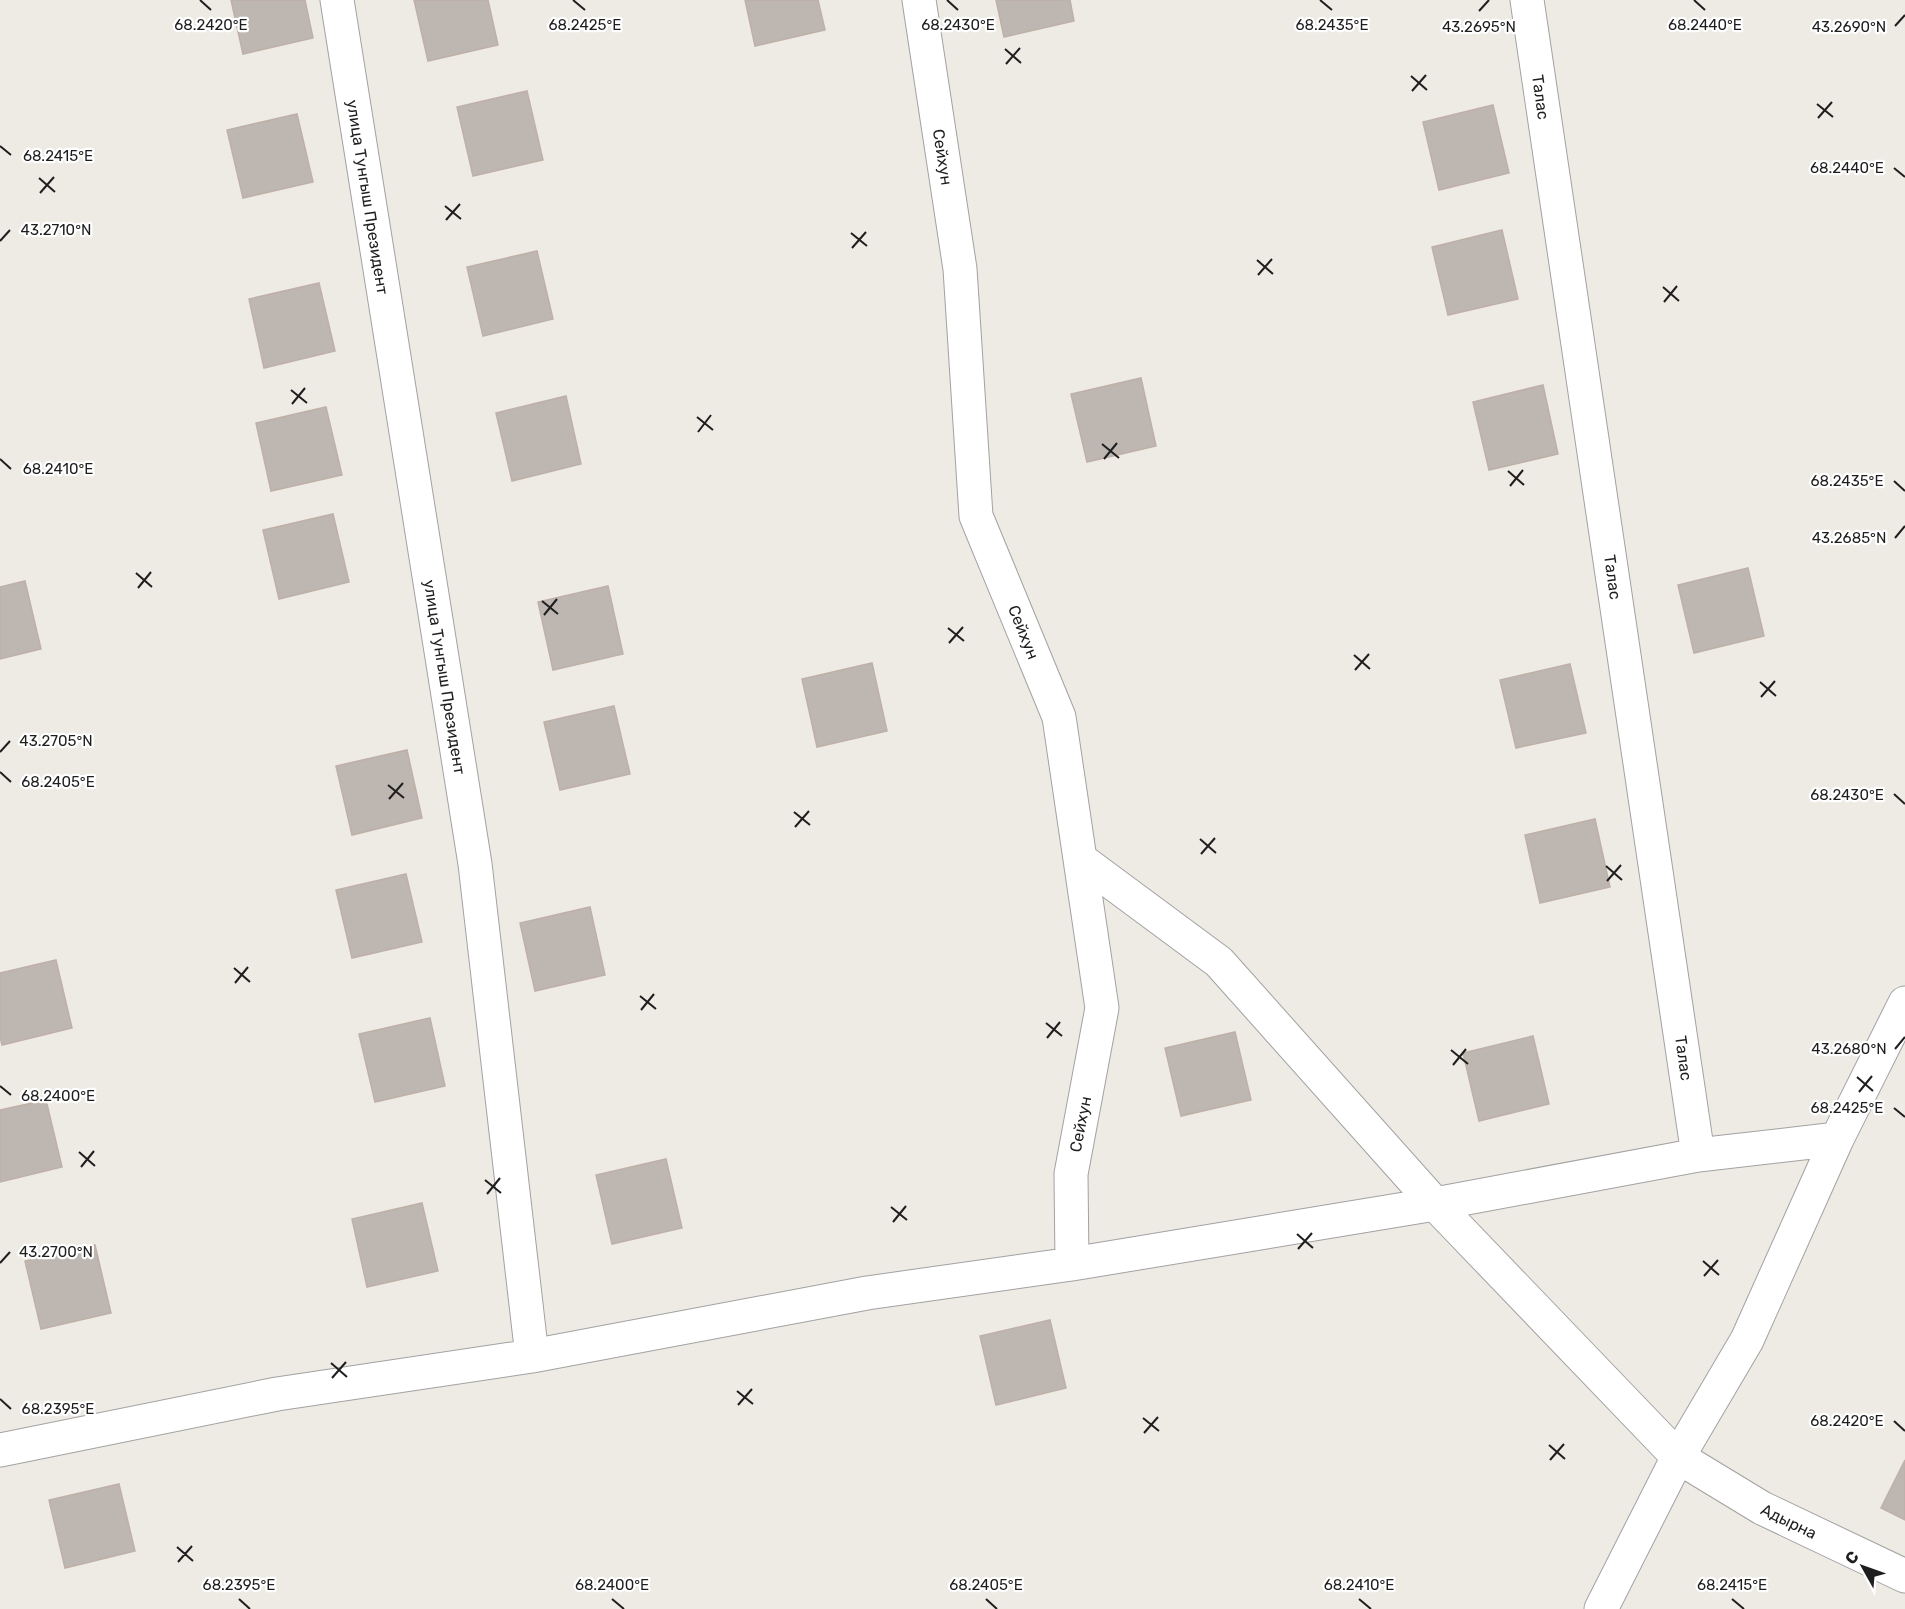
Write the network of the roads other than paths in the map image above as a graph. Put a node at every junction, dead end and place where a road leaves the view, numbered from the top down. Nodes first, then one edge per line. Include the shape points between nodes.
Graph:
1 (337, 0) edge
2 (919, 0) edge
3 (1527, 0) edge
4 (1080, 859) junction
5 (1905, 1003) edge
6 (1837, 1139) junction
7 (1698, 1155) junction
8 (1435, 1204) junction
9 (1072, 1264) junction
10 (532, 1356) junction
11 (0, 1450) edge
12 (1678, 1457) junction
13 (1905, 1576) edge
14 (1601, 1609) edge

1 - 10 street, улица Тунгыш Президент via 476,864
2 - 4 street, Сейхун via 960,269 976,516 1059,717
3 - 7 street, Талас
4 - 8 street, Адырна via 1218,962
4 - 9 street, Сейхун via 1102,1008 1071,1174
5 - 6 street
6 - 7 street
6 - 12 street via 1747,1340
7 - 8 street
8 - 9 street
8 - 12 street, Адырна
9 - 10 street via 867,1293
10 - 11 street via 277,1394
12 - 13 street, Адырна via 1762,1508
12 - 14 street

